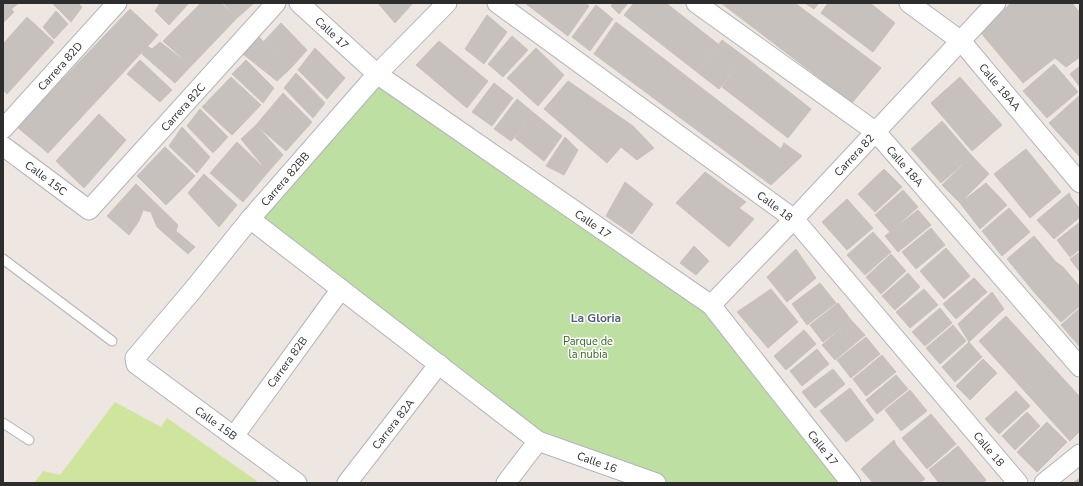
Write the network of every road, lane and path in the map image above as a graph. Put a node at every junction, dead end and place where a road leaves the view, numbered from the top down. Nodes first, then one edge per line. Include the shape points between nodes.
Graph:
1 (117, 3) edge
2 (276, 3) edge
3 (299, 3) edge
4 (447, 3) edge
5 (497, 3) edge
6 (696, 3) edge
7 (909, 3) edge
8 (996, 3) edge
9 (961, 41) junction
10 (376, 74) junction
11 (3, 129) edge
12 (876, 132) junction
13 (3, 146) edge
14 (1080, 183) edge
15 (90, 210) joint
16 (250, 219) junction
17 (794, 219) junction
18 (3, 259) edge
19 (341, 288) junction
20 (711, 305) junction
21 (112, 341) dead end
22 (136, 364) joint
23 (439, 364) junction
24 (1080, 367) edge
25 (3, 423) edge
26 (234, 436) junction
27 (29, 440) dead end
28 (538, 441) junction
29 (1080, 454) edge
30 (297, 483) edge
31 (347, 483) edge
32 (506, 483) edge
33 (656, 483) edge
34 (851, 483) edge
35 (1018, 483) edge
36 (1044, 483) edge

1 - 11 street, Carrera 82D
2 - 15 street, Carrera 82C
3 - 10 street, Calle 17
4 - 10 street, Carrera 82BB
5 - 17 street, Calle 18
6 - 12 street, Calle 18A
7 - 9 street, Calle 18AA
8 - 9 street, Carrera 82
9 - 12 street, Carrera 82
9 - 14 street, Calle 18AA
10 - 16 street, Carrera 82BB
10 - 20 street, Calle 17
12 - 17 street, Carrera 82
12 - 24 street, Calle 18A
13 - 15 street, Calle 15C
16 - 19 street, Calle 16
16 - 22 street, Carrera 82BB via 135,358
17 - 20 street, Carrera 82
17 - 35 street, Calle 18
18 - 21 lane
19 - 23 street, Calle 16
19 - 26 street, Carrera 82B
20 - 34 street, Calle 17
22 - 26 street, Calle 15B
23 - 28 street, Calle 16
23 - 31 street, Carrera 82A
25 - 27 lane
26 - 30 street, Calle 15B
28 - 32 street
28 - 33 street, Calle 16
29 - 36 street

